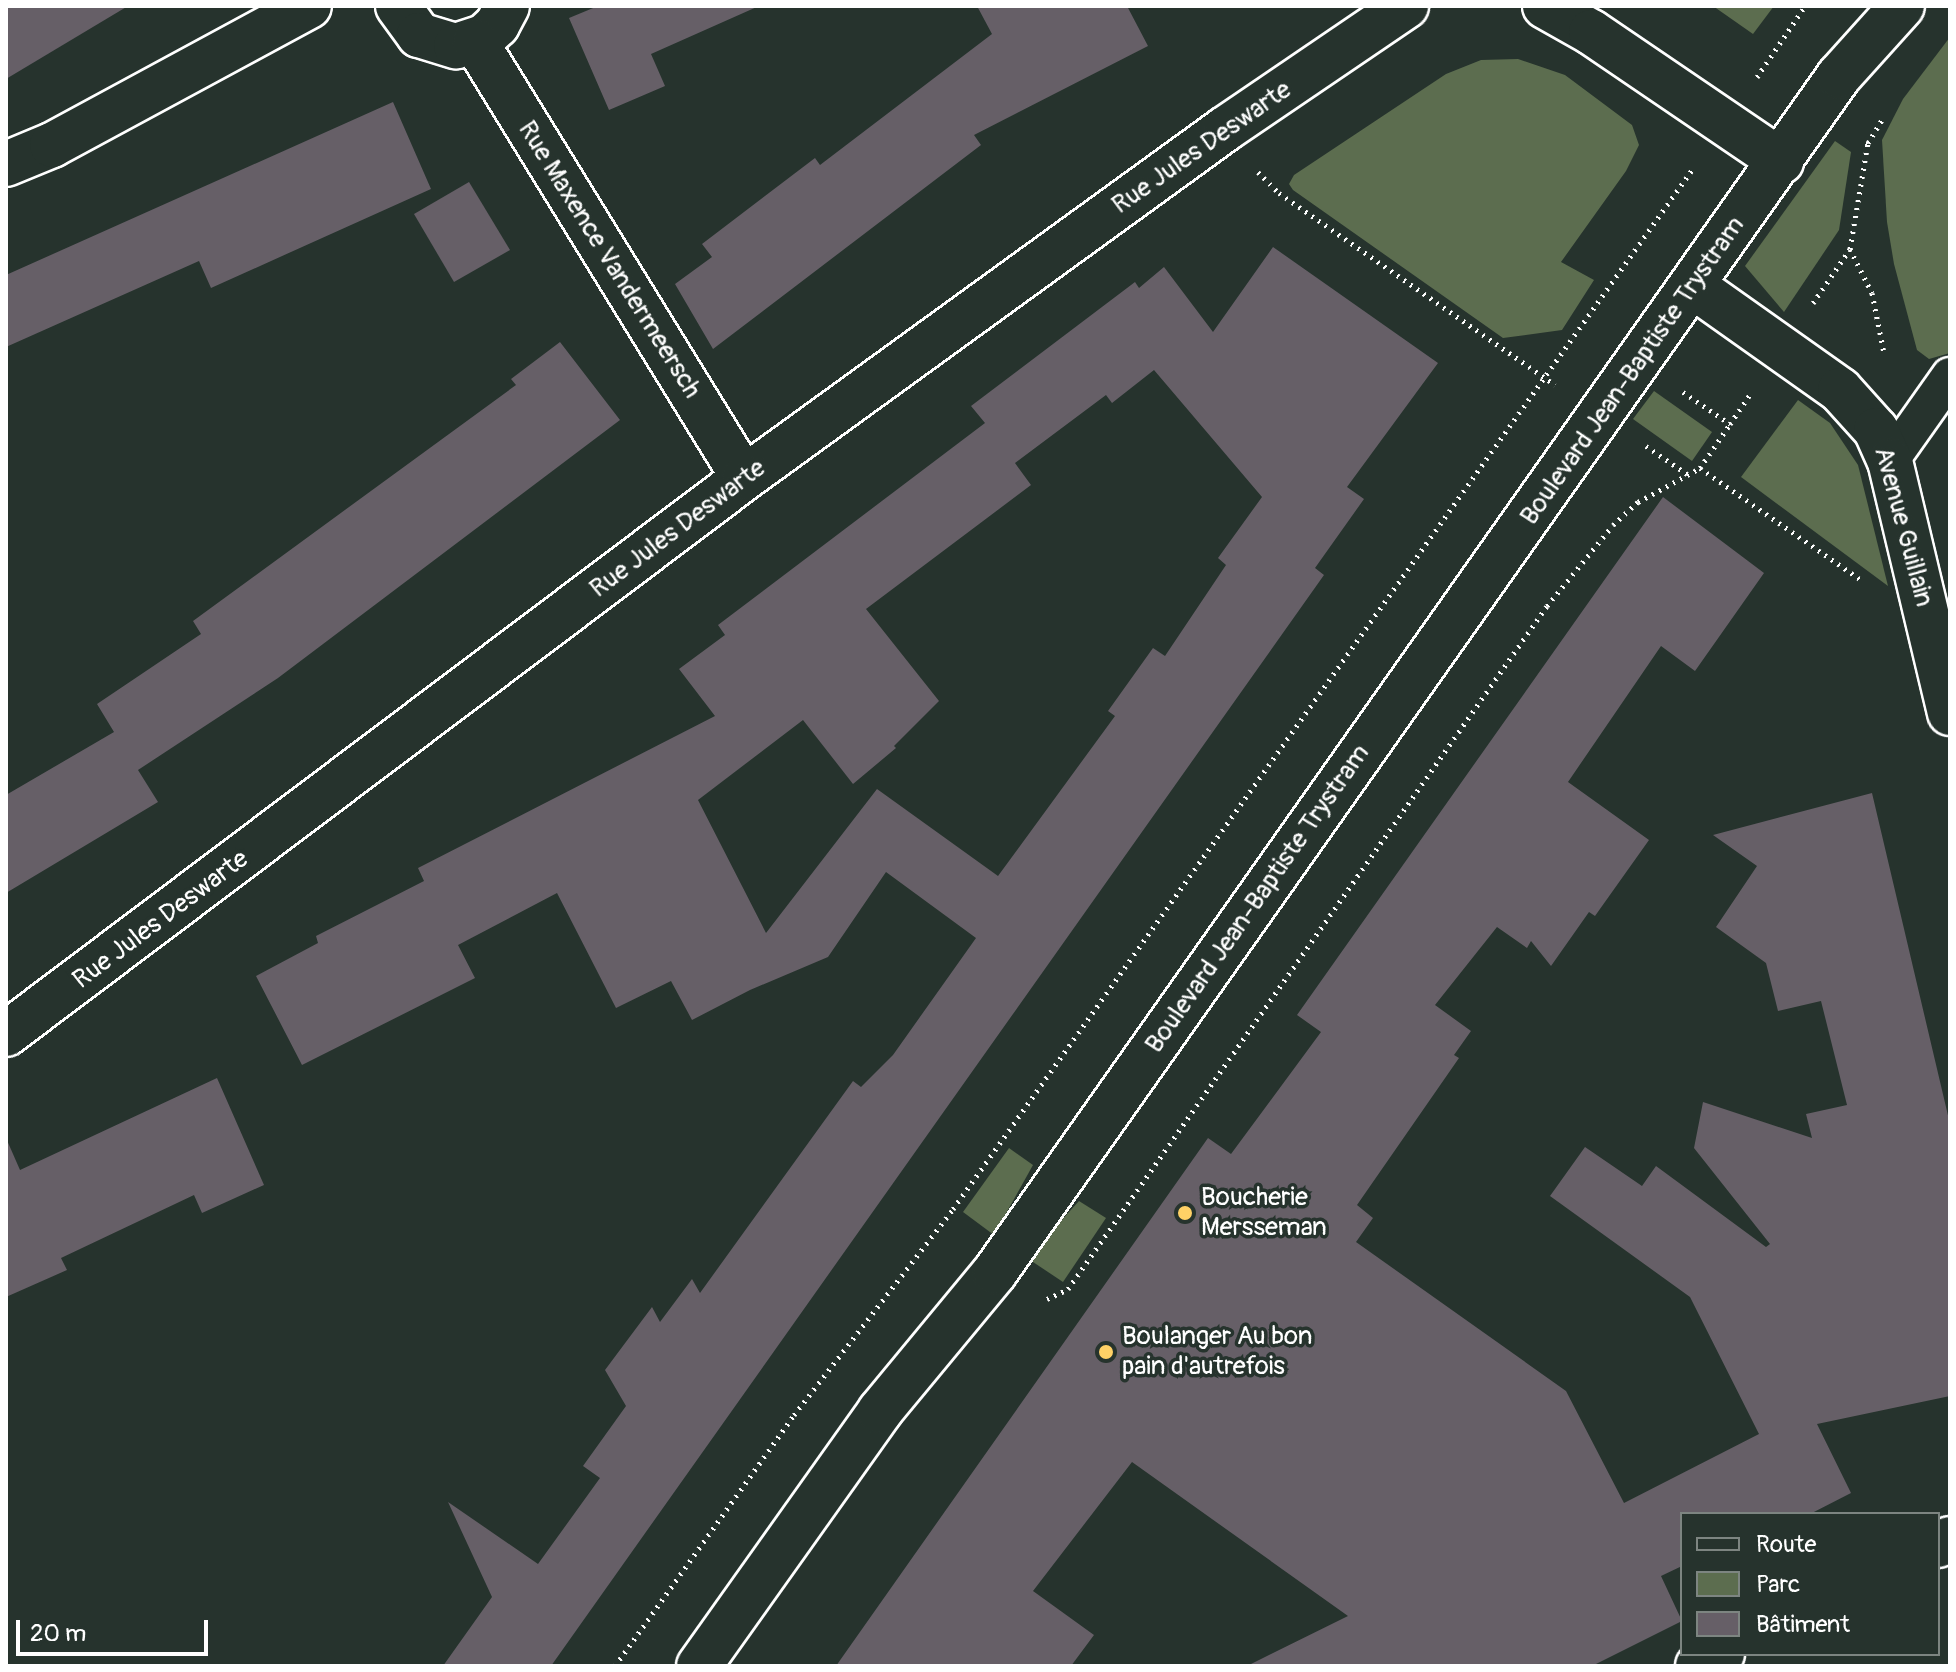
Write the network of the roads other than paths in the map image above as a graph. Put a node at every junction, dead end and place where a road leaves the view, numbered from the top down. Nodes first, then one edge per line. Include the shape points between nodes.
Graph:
1 (309, 6) edge
2 (398, 6) edge
3 (507, 6) edge
4 (1406, 6) edge
5 (1545, 6) edge
6 (1902, 6) edge
7 (475, 41) junction
8 (1781, 161) junction
9 (6, 164) edge
10 (1693, 286) junction
11 (1950, 376) edge
12 (1890, 461) junction
13 (744, 478) junction
14 (1950, 713) edge
15 (6, 1034) edge
16 (1718, 1656) edge
17 (699, 1666) edge
18 (1698, 1666) edge

1 - 9 street via 52,145
2 - 7 street via 427,40 456,46
3 - 7 street via 497,25
4 - 13 street, Rue Jules Deswarte via 1225,129
5 - 8 street
6 - 8 street, Boulevard Jean-Baptiste Trystram via 1839,76
7 - 13 street, Rue Maxence Vandermeersch
8 - 10 street, Boulevard Jean-Baptiste Trystram
10 - 12 street, Avenue Guillain via 1856,403
10 - 17 street, Boulevard Jean-Baptiste Trystram via 995,1272 880,1411
11 - 12 lane
12 - 14 street, Avenue Guillain
13 - 15 street, Rue Jules Deswarte
16 - 18 street

